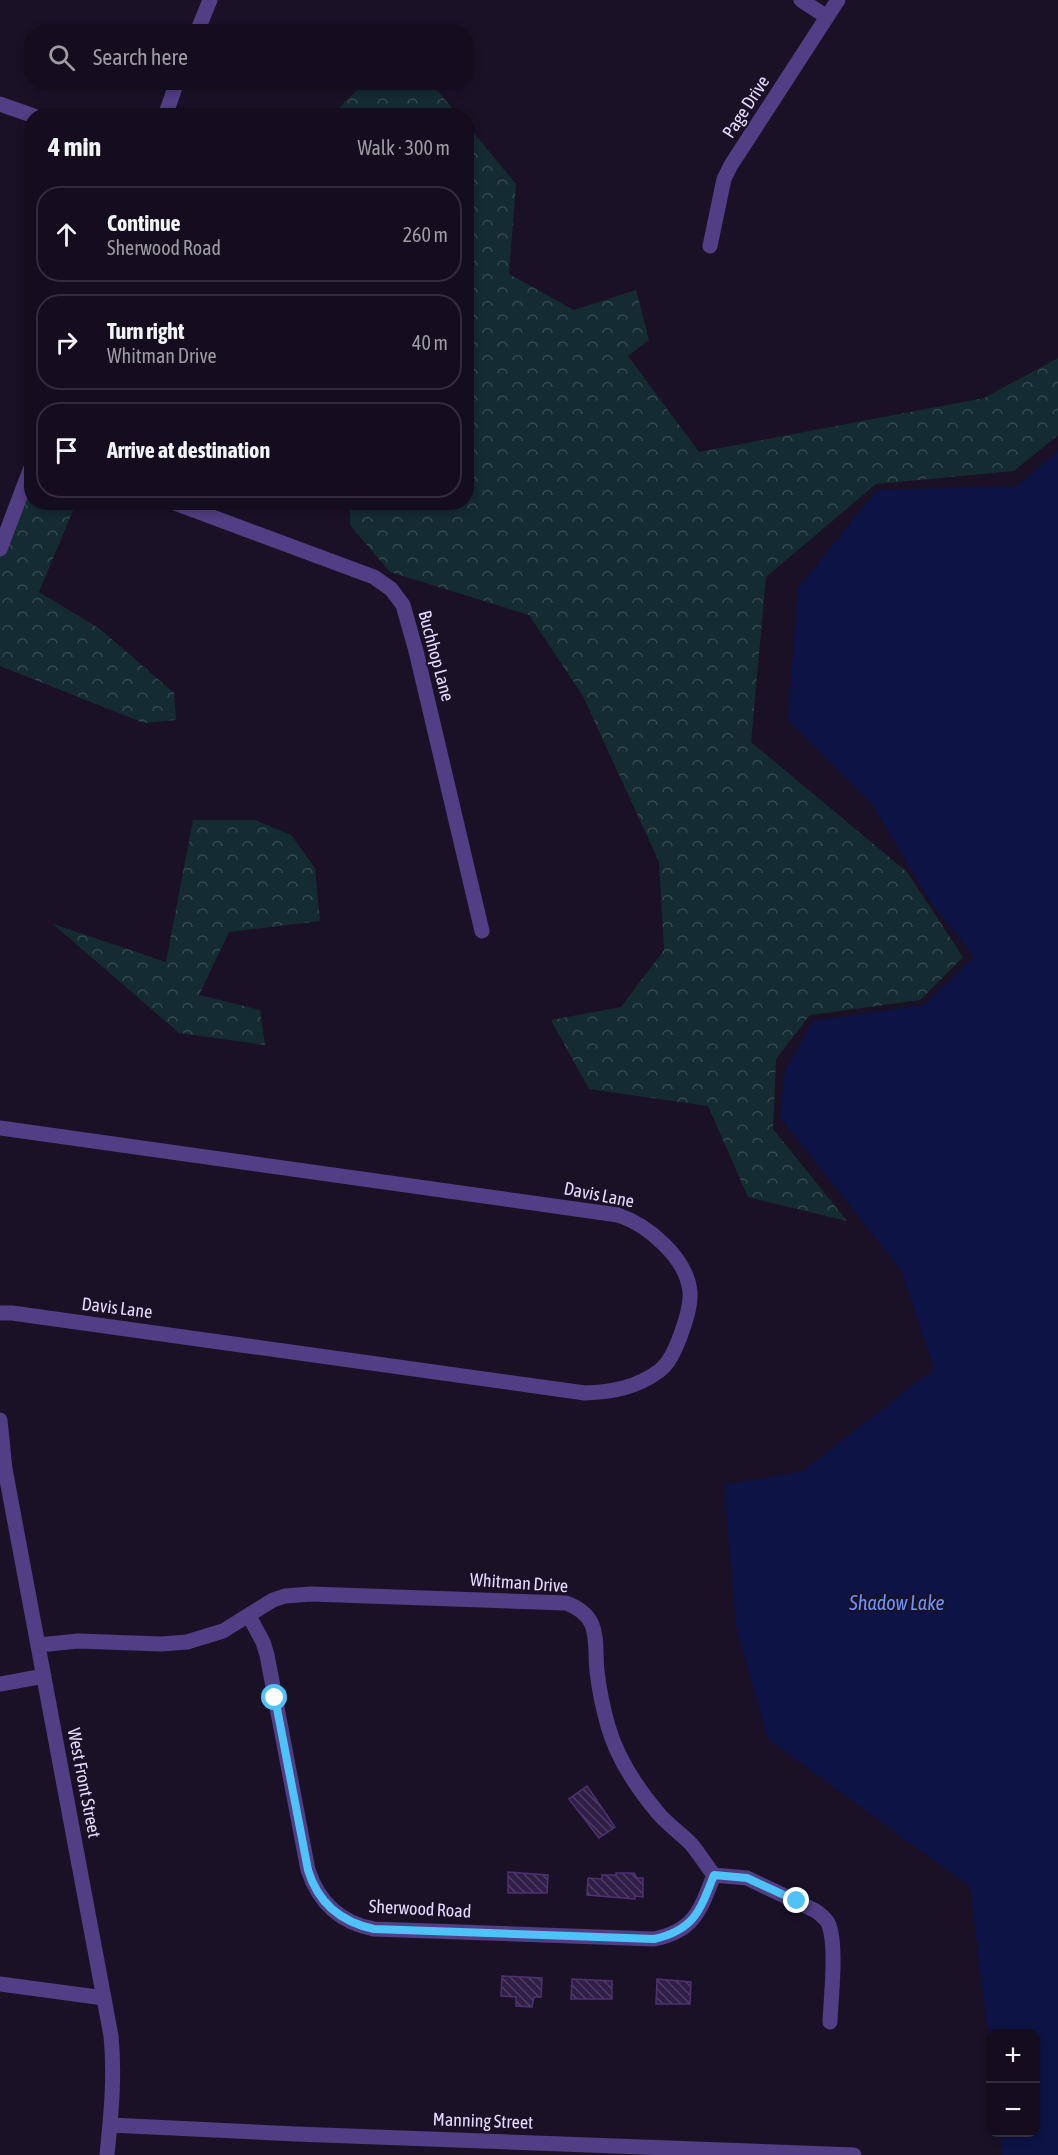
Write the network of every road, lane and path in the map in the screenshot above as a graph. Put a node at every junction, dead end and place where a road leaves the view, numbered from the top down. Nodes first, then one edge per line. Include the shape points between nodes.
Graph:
1 (210, 0) edge
2 (801, 0) edge
3 (838, 0) edge
4 (827, 17) junction
5 (200, 24) edge
6 (174, 90) edge
7 (0, 104) edge
8 (168, 108) edge
9 (24, 112) edge
10 (710, 246) dead end
11 (24, 486) edge
12 (194, 510) edge
13 (0, 549) edge
14 (482, 931) dead end
15 (0, 1128) edge
16 (0, 1313) edge
17 (0, 1420) edge
18 (249, 1616) junction
19 (39, 1645) junction
20 (44, 1676) junction
21 (0, 1684) edge
22 (714, 1875) junction
23 (0, 1984) edge
24 (104, 1998) junction
25 (830, 2022) dead end
26 (110, 2126) junction
27 (502, 2148) edge
28 (107, 2155) edge
29 (854, 2155) edge

1 - 5 street
2 - 4 street
3 - 4 street, Page Drive
4 - 10 street, Page Drive via 731,165 724,179
6 - 8 street
7 - 9 street
11 - 13 street
12 - 14 street, Buchhop Lane via 374,577 391,589 403,605
15 - 16 street, Davis Lane via 618,1215 638,1223 658,1238 687,1280 690,1301 675,1349 661,1370 627,1388 585,1393
17 - 19 street, West Front Street via 4,1469
18 - 19 street, Whitman Drive via 223,1631 187,1642 78,1641
18 - 22 street, Whitman Drive via 273,1600 311,1594 566,1603 576,1607 591,1622 597,1638 603,1708 624,1764 659,1815 692,1845
18 - 22 street, Sherwood Road via 267,1655 312,1884 329,1907 346,1920 374,1929 654,1939 688,1925
19 - 20 street, West Front Street
20 - 21 street
20 - 24 street, West Front Street
22 - 25 street via 747,1878 826,1919 832,1942
23 - 24 street
24 - 26 street, West Front Street via 114,2066
26 - 27 street, Manning Street
26 - 28 street, West Front Street
27 - 29 street, Manning Street

